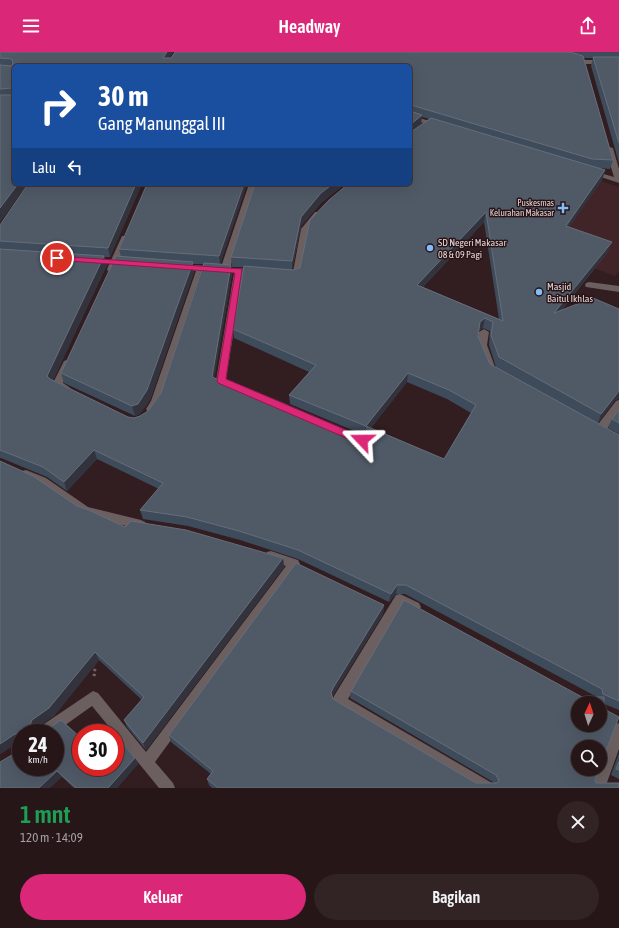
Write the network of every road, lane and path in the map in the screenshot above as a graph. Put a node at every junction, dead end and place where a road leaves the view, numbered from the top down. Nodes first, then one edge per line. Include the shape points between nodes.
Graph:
1 (564, 56) edge
2 (585, 62) junction
3 (619, 62) edge
4 (587, 69) edge
5 (412, 118) edge
6 (429, 123) junction
7 (444, 128) edge
8 (420, 131) edge
9 (608, 143) edge
10 (583, 170) edge
11 (619, 181) edge
12 (253, 186) edge
13 (325, 206) edge
14 (129, 228) edge
15 (170, 266) edge
16 (201, 268) junction
17 (225, 269) junction
18 (239, 271) junction
19 (262, 272) edge
20 (280, 274) edge
21 (108, 277) edge
22 (589, 285) dead end
23 (619, 289) edge
24 (484, 332) edge
25 (70, 356) edge
26 (497, 373) edge
27 (78, 395) edge
28 (619, 404) edge
29 (291, 411) edge
30 (145, 418) edge
31 (600, 430) edge
32 (14, 469) edge
33 (153, 527) edge
34 (260, 552) edge
35 (294, 564) junction
36 (308, 570) edge
37 (428, 614) edge
38 (90, 663) edge
39 (93, 697) junction
40 (56, 724) edge
41 (619, 730) edge
42 (146, 763) junction
43 (604, 784) edge
44 (168, 788) edge
45 (487, 788) edge

1 - 2 street
2 - 3 street
2 - 4 street
5 - 6 street
6 - 7 street
6 - 8 street
9 - 11 street
10 - 11 street
12 - 17 street
13 - 20 street via 305,229 297,274
14 - 21 street
15 - 16 street
16 - 17 street
16 - 30 street via 156,402
17 - 18 street
18 - 19 street
18 - 29 street via 221,381
22 - 23 street
24 - 26 street via 482,346 491,370
25 - 27 street via 57,385
28 - 31 street
32 - 33 street via 42,481 85,511
34 - 35 street
35 - 36 street
35 - 42 street
37 - 45 street via 400,599 389,609 339,701
38 - 39 path via 95,668
39 - 40 street
39 - 42 street
41 - 43 street
42 - 44 street

